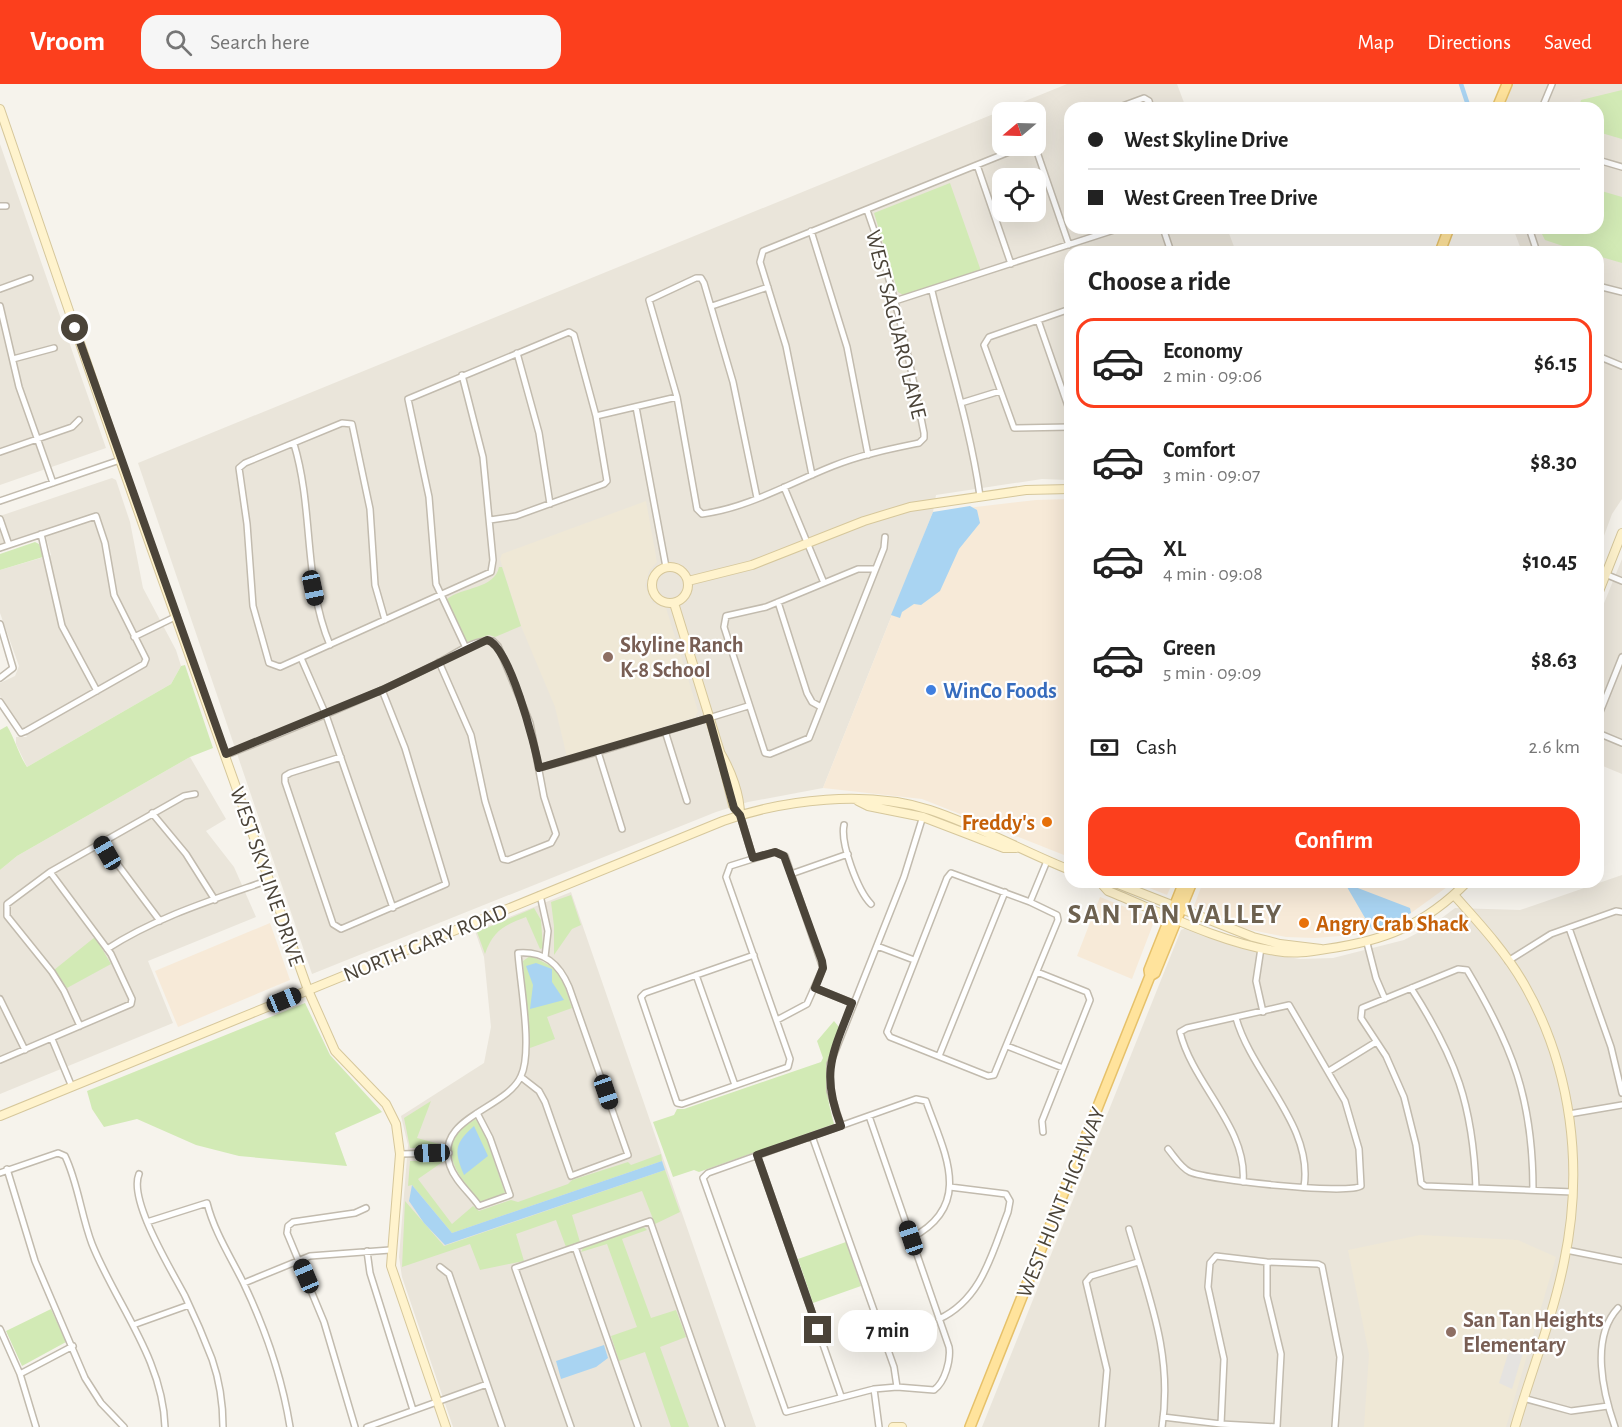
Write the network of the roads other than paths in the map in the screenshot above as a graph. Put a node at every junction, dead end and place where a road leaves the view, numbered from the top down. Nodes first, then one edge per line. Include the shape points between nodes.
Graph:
1 (1507, 84) edge
2 (1552, 84) edge
3 (1133, 102) edge
4 (1147, 102) edge
5 (1500, 102) edge
6 (1544, 102) edge
7 (0, 109) edge
8 (999, 156) edge
9 (1039, 156) edge
10 (1604, 162) edge
11 (977, 165) junction
12 (1622, 167) edge
13 (867, 210) junction
14 (1064, 230) edge
15 (811, 231) junction
16 (1065, 234) edge
17 (1102, 234) edge
18 (1069, 245) junction
19 (1066, 246) edge
20 (1064, 247) edge
21 (1011, 264) junction
22 (30, 278) dead end
23 (768, 287) junction
24 (1604, 288) edge
25 (0, 289) edge
26 (932, 291) junction
27 (1622, 292) edge
28 (895, 300) junction
29 (0, 306) edge
30 (712, 306) junction
31 (1064, 311) edge
32 (1038, 320) junction
33 (54, 348) dead end
34 (517, 353) junction
35 (14, 358) junction
36 (1604, 358) edge
37 (1622, 366) edge
38 (462, 375) junction
39 (1000, 391) junction
40 (1064, 395) edge
41 (677, 397) junction
42 (961, 403) junction
43 (636, 406) junction
44 (596, 416) junction
45 (79, 420) dead end
46 (1064, 427) edge
47 (38, 440) junction
48 (294, 444) junction
49 (0, 453) edge
50 (868, 455) junction
51 (120, 460) junction
52 (812, 475) junction
53 (53, 483) junction
54 (784, 487) junction
55 (1064, 489) edge
56 (980, 496) junction
57 (757, 498) junction
58 (0, 501) edge
59 (550, 504) junction
60 (0, 519) edge
61 (490, 520) junction
62 (1622, 533) edge
63 (41, 534) junction
64 (885, 537) dead end
65 (809, 544) junction
66 (9, 545) junction
67 (0, 548) edge
68 (666, 567) junction
69 (875, 569) junction
70 (1605, 574) junction
71 (1604, 577) edge
72 (688, 581) junction
73 (1622, 581) edge
74 (824, 583) junction
75 (440, 595) junction
76 (778, 602) junction
77 (674, 603) junction
78 (177, 616) junction
79 (385, 620) junction
80 (0, 624) edge
81 (135, 637) junction
82 (330, 645) junction
83 (466, 648) junction
84 (1622, 657) edge
85 (301, 658) junction
86 (439, 662) junction
87 (0, 678) edge
88 (382, 690) junction
89 (97, 691) junction
90 (0, 702) edge
91 (1604, 702) edge
92 (748, 706) junction
93 (820, 707) junction
94 (326, 715) junction
95 (709, 718) junction
96 (665, 731) junction
97 (1604, 736) edge
98 (1622, 743) edge
99 (598, 752) junction
100 (226, 754) junction
101 (341, 757) junction
102 (539, 768) junction
103 (195, 794) dead end
104 (687, 801) dead end
105 (152, 813) junction
106 (924, 813) junction
107 (740, 815) junction
108 (844, 825) dead end
109 (622, 829) dead end
110 (101, 842) junction
111 (848, 854) junction
112 (753, 858) junction
113 (1047, 861) junction
114 (1064, 868) edge
115 (50, 872) junction
116 (791, 874) junction
117 (270, 880) junction
118 (1109, 888) edge
119 (1182, 888) edge
120 (1189, 888) edge
121 (1461, 888) edge
122 (1130, 889) joint
123 (1005, 892) junction
124 (1114, 893) junction
125 (1454, 895) junction
126 (540, 896) junction
127 (215, 900) junction
128 (1030, 902) junction
129 (871, 904) dead end
130 (393, 908) junction
131 (1622, 912) edge
132 (1176, 913) junction
133 (160, 921) junction
134 (1569, 928) junction
135 (1367, 942) junction
136 (876, 946) junction
137 (1261, 948) junction
138 (107, 949) junction
139 (1325, 949) junction
140 (754, 955) junction
141 (545, 957) junction
142 (914, 960) junction
143 (1508, 961) junction
144 (1037, 972) junction
145 (696, 975) junction
146 (815, 988) junction
147 (1411, 988) junction
148 (308, 990) junction
149 (0, 999) edge
150 (1385, 999) junction
151 (852, 1003) junction
152 (1263, 1012) junction
153 (1236, 1018) junction
154 (777, 1020) junction
155 (80, 1026) junction
156 (52, 1039) junction
157 (1376, 1042) junction
158 (1007, 1046) junction
159 (25, 1050) junction
160 (939, 1056) junction
161 (0, 1060) edge
162 (1063, 1068) junction
163 (1329, 1071) junction
164 (521, 1077) junction
165 (735, 1085) junction
166 (72, 1087) junction
167 (1622, 1093) edge
168 (1622, 1105) edge
169 (477, 1113) junction
170 (1569, 1113) junction
171 (0, 1116) edge
172 (869, 1116) junction
173 (841, 1126) junction
174 (1043, 1132) dead end
175 (813, 1136) junction
176 (1168, 1149) dead end
177 (449, 1153) junction
178 (400, 1154) junction
179 (757, 1155) junction
180 (7, 1169) junction
181 (0, 1173) edge
182 (139, 1174) dead end
183 (1242, 1182) junction
184 (950, 1187) junction
185 (1304, 1187) junction
186 (1476, 1188) junction
187 (1533, 1190) junction
188 (1573, 1192) junction
189 (366, 1208) dead end
190 (147, 1222) junction
191 (1129, 1229) dead end
192 (911, 1238) junction
193 (575, 1247) junction
194 (390, 1250) junction
195 (1566, 1250) junction
196 (367, 1251) junction
197 (299, 1260) junction
198 (1622, 1261) edge
199 (1138, 1262) junction
200 (1267, 1262) junction
201 (440, 1267) dead end
202 (244, 1283) junction
203 (189, 1305) junction
204 (1618, 1308) dead end
205 (939, 1319) junction
206 (133, 1325) junction
207 (0, 1329) edge
208 (73, 1346) junction
209 (20, 1374) junction
210 (487, 1384) junction
211 (897, 1387) junction
212 (874, 1389) junction
213 (841, 1396) junction
214 (1523, 1398) junction
215 (437, 1402) junction
216 (1608, 1406) junction
217 (413, 1410) junction
218 (1163, 1417) junction
219 (1221, 1424) junction
220 (36, 1427) edge
221 (124, 1427) edge
222 (165, 1427) edge
223 (223, 1427) edge
224 (290, 1427) edge
225 (355, 1427) edge
226 (367, 1427) edge
227 (446, 1427) edge
228 (502, 1427) edge
229 (571, 1427) edge
230 (638, 1427) edge
231 (722, 1427) edge
232 (879, 1427) edge
233 (893, 1427) edge
234 (902, 1427) edge
235 (970, 1427) edge
236 (1102, 1427) edge
237 (1162, 1427) edge
238 (1277, 1427) edge
239 (1335, 1427) edge
240 (1515, 1427) edge
241 (1615, 1427) edge

1 - 5 main road
2 - 6 street
3 - 4 street via 1144,98
7 - 51 street, WEST SKYLINE DRIVE
8 - 11 street
9 - 14 street
10 - 12 street
11 - 13 street
11 - 21 street
13 - 15 street
13 - 28 street, WEST SAGUARO LANE
15 - 23 street via 762,251 759,256
15 - 50 street via 847,347
16 - 18 street
17 - 18 street
18 - 19 street
20 - 21 street
21 - 26 street
22 - 25 street
23 - 30 street
23 - 52 street via 789,357
24 - 27 street
26 - 28 street
26 - 42 street
28 - 50 street, WEST SAGUARO LANE via 924,438 919,443
29 - 35 street
30 - 41 street via 701,278 649,300
30 - 57 street via 733,382
31 - 32 street
32 - 39 street via 985,341
32 - 40 street
33 - 35 street
34 - 38 street
34 - 44 street via 569,332 574,336
34 - 59 street via 539,433
35 - 47 street via 19,387
36 - 37 street
38 - 61 street via 483,457
38 - 75 street via 408,399 429,497 433,569
39 - 42 street
39 - 46 street via 1014,428
41 - 43 street
41 - 57 street via 699,512 712,513
42 - 56 street
43 - 44 street
43 - 68 street
44 - 59 street via 607,481
45 - 47 street via 72,428
47 - 49 street
47 - 53 street
48 - 79 street via 342,423 352,424 370,509 375,585
48 - 82 street via 308,513 313,588
48 - 85 street via 240,467 238,473 247,524 253,606 269,663 276,668
50 - 52 street
51 - 53 street
51 - 78 street, WEST SKYLINE DRIVE
52 - 54 street
53 - 58 street
54 - 57 street
54 - 65 street
55 - 56 street
56 - 65 street via 899,510
59 - 61 street
60 - 66 street
61 - 75 street via 491,572
62 - 70 street
63 - 66 street
63 - 81 street via 96,516 114,595
63 - 89 street via 62,626
64 - 69 street
65 - 72 street via 752,565
65 - 74 street
66 - 67 street
68 - 72 street via 682,571
68 - 77 street via 657,572 652,588 658,598
69 - 74 street via 865,567
69 - 93 street
70 - 71 street
70 - 73 street
72 - 77 street via 687,592
74 - 76 street
75 - 79 street
75 - 83 street
76 - 92 street via 726,616 723,621
76 - 93 street via 807,693
77 - 95 street
78 - 81 street
78 - 100 street, WEST SKYLINE DRIVE
79 - 82 street
80 - 87 street via 14,668
81 - 89 street via 146,659 144,664
82 - 85 street
83 - 86 street
83 - 102 street via 493,641 524,707
84 - 91 street
85 - 94 street
86 - 88 street
86 - 102 street via 471,735 502,859 508,860 555,839
88 - 94 street
88 - 130 street via 405,748 446,884
89 - 90 street via 21,733
92 - 93 street via 765,753 770,754 809,738
92 - 95 street
94 - 100 street
94 - 101 street
95 - 96 street
95 - 107 street via 734,808
96 - 99 street
96 - 104 street
97 - 98 street
99 - 102 street
99 - 109 street
100 - 117 street, WEST SKYLINE DRIVE
101 - 130 street
101 - 130 street via 285,776 336,928
103 - 105 street
105 - 110 street
105 - 127 street via 186,854
106 - 107 street, NORTH GARY ROAD via 868,798 801,802
106 - 113 street, NORTH GARY ROAD via 1008,840 1016,848
106 - 136 street
107 - 112 street
107 - 126 street, NORTH GARY ROAD
108 - 111 street via 842,835
110 - 115 street
110 - 133 street
111 - 116 street
111 - 129 street via 863,896
112 - 116 street via 780,852
112 - 140 street via 730,866 726,877
113 - 114 street, NORTH GARY ROAD
113 - 128 street
115 - 138 street
115 - 155 street via 5,909 64,991
116 - 146 street via 822,961
117 - 127 street
117 - 148 street, WEST SKYLINE DRIVE
118 - 124 street
119 - 132 main road, WEST HUNT HIGHWAY
120 - 132 main road, WEST HUNT HIGHWAY
121 - 125 street
122 - 124 street
122 - 132 street
123 - 128 street
123 - 142 street via 951,873
123 - 160 street
124 - 132 street
125 - 135 street via 1411,926
125 - 143 street
126 - 141 street via 549,931
126 - 148 street, NORTH GARY ROAD
127 - 133 street
128 - 144 street via 1058,915
131 - 134 street
132 - 137 street
132 - 139 street via 1263,940
132 - 235 main road, WEST HUNT HIGHWAY
133 - 138 street
134 - 143 street via 1542,939
134 - 167 street via 1611,1047
135 - 139 street
135 - 150 street
136 - 142 street
136 - 151 street
137 - 139 street via 1306,954
137 - 152 street via 1257,981
138 - 155 street via 131,1004
140 - 145 street
140 - 154 street
141 - 164 street via 518,953 526,1046
141 - 164 street via 562,970 628,1155 571,1176 546,1102
142 - 160 street via 887,1032 890,1037
143 - 170 street via 1524,983 1552,1043
144 - 158 street
144 - 162 street via 1090,995
145 - 165 street
145 - 165 street via 641,997 677,1103
146 - 151 street
146 - 154 street via 807,1004
147 - 150 street
147 - 186 street via 1448,1049 1462,1087 1472,1129
147 - 187 street via 1464,968 1499,1024 1518,1073 1530,1120
148 - 166 street, NORTH GARY ROAD
148 - 178 street, WEST SKYLINE DRIVE via 335,1051 386,1104 396,1124
149 - 159 street
150 - 157 street via 1362,1008 1360,1013
151 - 173 street via 830,1064 830,1091
152 - 153 street
152 - 163 street via 1288,1005
153 - 183 street via 1180,1032 1191,1064 1237,1141 1244,1167
153 - 185 street via 1247,1049 1299,1139
154 - 165 street via 790,1064
155 - 156 street
156 - 159 street
156 - 166 street
157 - 163 street
157 - 186 street via 1404,1097 1416,1145 1420,1183
158 - 160 street via 994,1075 988,1076
158 - 162 street
159 - 161 street
162 - 174 street via 1042,1121
163 - 185 street via 1354,1126 1360,1186
164 - 169 street via 507,1096
166 - 171 street, NORTH GARY ROAD
168 - 170 street
169 - 177 street via 459,1125 451,1138
169 - 177 street via 510,1195 480,1206 457,1180 450,1167
170 - 188 street
172 - 173 street
172 - 184 street via 926,1101 951,1175
172 - 192 street
173 - 175 street
175 - 179 street
175 - 211 street via 890,1354
176 - 183 street via 1190,1172
177 - 178 street
178 - 194 street, WEST SKYLINE DRIVE
179 - 213 street
179 - 213 street via 703,1178 783,1408 791,1412
180 - 181 street
180 - 206 street via 62,1153 92,1243
180 - 208 street via 35,1261
182 - 190 street via 138,1189
183 - 185 street
184 - 192 street via 937,1220
184 - 205 street via 1009,1196 1008,1212 976,1289 961,1306
186 - 187 street
187 - 188 street
188 - 195 street
189 - 197 street via 293,1222 287,1233
190 - 202 street via 207,1203 211,1222
190 - 203 street
191 - 199 street
192 - 205 street
193 - 229 street via 515,1268
193 - 230 street
193 - 231 street via 650,1221
194 - 196 street
194 - 215 street, WEST SKYLINE DRIVE via 395,1282
195 - 198 street
195 - 214 street
196 - 197 street via 326,1253
196 - 217 street via 370,1273
197 - 202 street
197 - 225 street via 324,1322
199 - 218 street via 1161,1335 1165,1372
199 - 236 street via 1086,1281 1107,1370
200 - 219 street via 1212,1258 1208,1287 1224,1359
200 - 238 street via 1268,1296 1281,1354
200 - 239 street via 1322,1266 1340,1357
201 - 210 street via 449,1274
202 - 224 street via 278,1372
203 - 206 street
203 - 223 street via 219,1383
204 - 216 street via 1608,1322 1603,1343 1603,1381
205 - 211 street via 950,1353 941,1382 934,1390
206 - 222 street via 159,1389
207 - 209 street
208 - 209 street
208 - 221 street via 92,1390
209 - 220 street
210 - 215 street
210 - 228 street
211 - 212 street
212 - 213 street
212 - 232 street
214 - 216 street via 1571,1411
214 - 240 street
215 - 217 street
215 - 227 street, WEST SKYLINE DRIVE
216 - 241 street
217 - 226 street
218 - 219 street
218 - 237 street
219 - 238 street
233 - 234 street

